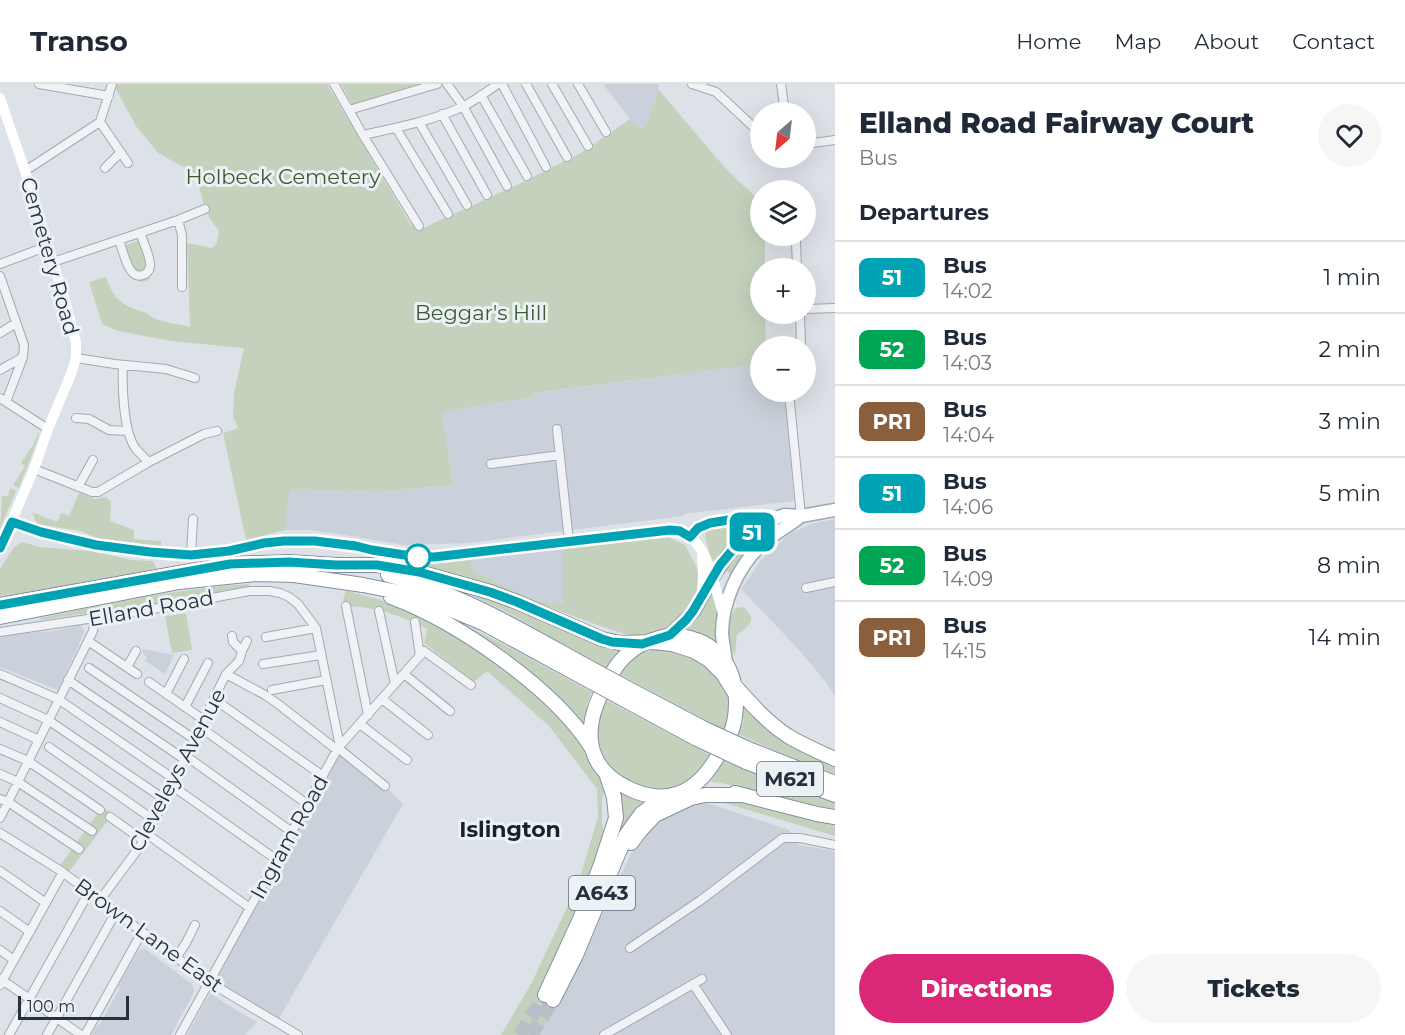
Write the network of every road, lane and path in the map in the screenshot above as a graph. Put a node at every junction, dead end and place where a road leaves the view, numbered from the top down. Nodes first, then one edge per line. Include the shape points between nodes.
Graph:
1 (39, 84) edge
2 (112, 84) edge
3 (334, 84) edge
4 (437, 84) edge
5 (447, 84) edge
6 (500, 84) edge
7 (526, 84) edge
8 (552, 84) edge
9 (578, 84) edge
10 (692, 84) edge
11 (781, 84) edge
12 (481, 95) junction
13 (109, 96) junction
14 (0, 98) edge
15 (784, 102) edge
16 (463, 106) junction
17 (348, 110) junction
18 (442, 114) junction
19 (100, 122) junction
20 (419, 122) junction
21 (750, 124) edge
22 (396, 128) junction
23 (606, 132) dead end
24 (363, 135) junction
25 (835, 140) edge
26 (816, 143) edge
27 (588, 146) dead end
28 (121, 152) junction
29 (567, 157) dead end
30 (128, 163) dead end
31 (546, 167) dead end
32 (105, 168) dead end
33 (25, 171) junction
34 (527, 176) dead end
35 (507, 186) dead end
36 (487, 195) dead end
37 (467, 205) dead end
38 (205, 209) dead end
39 (448, 214) dead end
40 (178, 220) junction
41 (419, 226) dead end
42 (140, 233) junction
43 (119, 240) junction
44 (48, 246) junction
45 (53, 262) junction
46 (0, 264) edge
47 (0, 276) edge
48 (182, 287) dead end
49 (2, 291) edge
50 (835, 308) edge
51 (816, 309) edge
52 (16, 323) junction
53 (0, 333) edge
54 (23, 357) junction
55 (76, 358) junction
56 (123, 365) junction
57 (0, 370) edge
58 (195, 378) dead end
59 (3, 400) edge
60 (790, 402) edge
61 (76, 418) dead end
62 (205, 424) dead end
63 (48, 429) junction
64 (557, 429) dead end
65 (129, 431) junction
66 (217, 431) dead end
67 (204, 434) junction
68 (560, 455) junction
69 (93, 460) dead end
70 (149, 462) junction
71 (491, 464) dead end
72 (34, 469) junction
73 (78, 487) junction
74 (835, 510) edge
75 (801, 516) junction
76 (779, 517) junction
77 (193, 519) dead end
78 (12, 522) junction
79 (690, 537) junction
80 (569, 542) junction
81 (0, 548) edge
82 (702, 553) junction
83 (191, 555) junction
84 (336, 565) junction
85 (713, 578) junction
86 (331, 579) junction
87 (835, 582) edge
88 (806, 588) dead end
89 (702, 597) junction
90 (0, 605) edge
91 (349, 609) dead end
92 (379, 611) dead end
93 (724, 615) junction
94 (0, 617) edge
95 (95, 618) junction
96 (391, 619) dead end
97 (381, 621) junction
98 (415, 622) dead end
99 (316, 628) junction
100 (0, 632) edge
101 (670, 635) junction
102 (232, 636) dead end
103 (266, 637) dead end
104 (88, 641) junction
105 (247, 641) dead end
106 (642, 644) junction
107 (136, 651) dead end
108 (242, 651) junction
109 (321, 655) junction
110 (420, 656) junction
111 (184, 659) dead end
112 (726, 662) junction
113 (208, 663) dead end
114 (263, 664) dead end
115 (127, 667) junction
116 (89, 668) dead end
117 (577, 668) junction
118 (229, 672) junction
119 (137, 674) dead end
120 (404, 674) junction
121 (0, 675) edge
122 (68, 680) junction
123 (326, 680) junction
124 (149, 682) dead end
125 (395, 684) junction
126 (471, 685) dead end
127 (272, 690) dead end
128 (736, 691) junction
129 (166, 694) junction
130 (0, 698) edge
131 (58, 699) junction
132 (214, 699) junction
133 (382, 699) junction
134 (185, 707) junction
135 (450, 711) dead end
136 (368, 715) junction
137 (48, 720) junction
138 (0, 722) edge
139 (202, 724) junction
140 (360, 724) junction
141 (428, 735) dead end
142 (194, 739) junction
143 (39, 740) junction
144 (49, 747) dead end
145 (338, 748) junction
146 (0, 749) edge
147 (593, 750) junction
148 (748, 756) junction
149 (185, 758) junction
150 (835, 759) edge
151 (406, 760) dead end
152 (28, 761) junction
153 (0, 774) edge
154 (323, 776) junction
155 (607, 776) junction
156 (18, 782) junction
157 (173, 782) junction
158 (835, 783) edge
159 (385, 786) dead end
160 (691, 787) junction
161 (741, 795) junction
162 (835, 795) edge
163 (664, 797) junction
164 (164, 799) junction
165 (4, 801) edge
166 (308, 804) junction
167 (100, 810) dead end
168 (110, 817) dead end
169 (835, 817) edge
170 (0, 818) edge
171 (154, 820) junction
172 (92, 831) dead end
173 (292, 832) junction
174 (0, 833) edge
175 (145, 837) junction
176 (835, 844) edge
177 (78, 849) dead end
178 (277, 860) junction
179 (0, 871) edge
180 (63, 872) junction
181 (608, 878) junction
182 (100, 900) junction
183 (84, 901) dead end
184 (46, 903) junction
185 (250, 908) junction
186 (0, 911) edge
187 (111, 921) dead end
188 (195, 925) dead end
189 (30, 932) junction
190 (142, 932) junction
191 (178, 937) dead end
192 (186, 943) junction
193 (630, 948) dead end
194 (0, 950) edge
195 (176, 958) junction
196 (14, 960) junction
197 (702, 979) dead end
198 (1, 982) edge
199 (209, 982) junction
200 (693, 984) junction
201 (29, 999) junction
202 (56, 1018) junction
203 (620, 1031) edge
204 (9, 1035) edge
205 (47, 1035) edge
206 (83, 1035) edge
207 (180, 1035) edge
208 (298, 1035) edge
209 (604, 1035) edge
210 (727, 1035) edge

1 - 13 street
2 - 13 street
3 - 17 street
4 - 17 street
5 - 16 street
6 - 12 street
6 - 31 street
7 - 29 street
8 - 27 street
9 - 23 street
10 - 21 street via 716,92
11 - 15 street
12 - 16 street
12 - 34 street
13 - 19 street
14 - 33 street, Cemetery Road
16 - 18 street
16 - 35 street
17 - 24 street
18 - 20 street
18 - 36 street
19 - 28 street
19 - 33 street
20 - 22 street
20 - 37 street
22 - 24 street
22 - 39 street
24 - 41 street
25 - 26 street
28 - 30 street
28 - 32 street
33 - 44 street, Cemetery Road
38 - 40 street
40 - 42 street
40 - 48 street via 182,235
42 - 43 street
42 - 43 street via 150,262 144,274 132,272
43 - 45 street
44 - 45 street, Cemetery Road
44 - 46 street
45 - 55 street, Cemetery Road via 76,342
47 - 49 street
49 - 52 street
50 - 51 street
52 - 53 street
52 - 54 street via 24,345
54 - 57 street
54 - 59 street
55 - 56 street
55 - 63 street, Cemetery Road
56 - 58 street via 166,369
56 - 65 street
59 - 63 street
60 - 75 street
61 - 65 street via 89,419 109,430
62 - 67 street
63 - 72 street, Cemetery Road
64 - 68 street
65 - 70 street via 134,447
66 - 67 street
67 - 70 street
68 - 71 street
68 - 80 street
69 - 73 street
70 - 73 street via 98,492
72 - 73 street
72 - 78 street, Cemetery Road
74 - 75 main road
75 - 76 main road
75 - 93 main road via 751,556 735,582
76 - 79 street via 762,514 710,523
76 - 85 main road via 751,532
77 - 83 street
78 - 81 street, Cemetery Road
78 - 83 street, Elland Road via 96,545
79 - 80 street, Elland Road via 670,530
79 - 82 street
80 - 83 street, Elland Road via 434,557 315,541 274,542
82 - 85 street
82 - 89 street
84 - 90 highway, M621 via 230,564
84 - 106 highway via 377,565 419,572 517,602 602,639
84 - 117 highway, M621 via 403,579 456,598 502,619
85 - 89 main road
85 - 93 street
86 - 94 highway, M621 via 255,574 179,582
86 - 117 highway, M621 via 418,596
86 - 147 highway via 406,603 471,638 561,709
87 - 88 street
89 - 101 main road
91 - 136 street
92 - 97 street
93 - 112 main road
95 - 99 street, Elland Road via 258,590 280,593 298,604
95 - 100 street, Elland Road
95 - 104 street
96 - 97 street
97 - 125 street
98 - 110 street via 420,632
99 - 103 street
99 - 109 street
101 - 106 highway
101 - 112 highway via 704,643
102 - 108 street
104 - 115 street
104 - 122 street
105 - 108 street, Cleveleys Avenue
106 - 128 highway via 672,644 694,651 709,660
106 - 147 highway via 618,664 600,694 590,730
107 - 115 street
108 - 118 street, Cleveleys Avenue
109 - 114 street
109 - 123 street
110 - 120 street, Ingram Road
110 - 126 street via 424,651
111 - 129 street
112 - 128 highway
113 - 134 street
115 - 119 street
116 - 142 street
117 - 148 highway, M621, bridge
118 - 132 street, Cleveleys Avenue
118 - 145 street
120 - 125 street, Ingram Road
120 - 135 street
121 - 131 street
122 - 131 street
122 - 149 street
123 - 127 street
123 - 145 street
124 - 129 street
125 - 133 street, Ingram Road
128 - 150 highway via 789,737
128 - 160 highway via 731,732 716,760
129 - 134 street
130 - 137 street
131 - 137 street
131 - 157 street
132 - 139 street, Cleveleys Avenue
132 - 154 street
133 - 136 street, Ingram Road
133 - 141 street
134 - 139 street
136 - 140 street, Ingram Road
137 - 143 street
137 - 164 street
138 - 143 street
139 - 142 street, Cleveleys Avenue
139 - 166 street
140 - 145 street, Ingram Road
140 - 151 street
142 - 149 street, Cleveleys Avenue
143 - 152 street
144 - 171 street
145 - 154 street, Ingram Road
145 - 159 street
146 - 152 street
147 - 155 highway
148 - 158 highway, M621
148 - 162 highway, M621
149 - 157 street, Cleveleys Avenue
149 - 173 street
152 - 156 street
152 - 167 street
153 - 156 street
154 - 166 street, Ingram Road
155 - 163 highway via 636,792
155 - 181 highway, A643 via 616,818 549,997 576,954
156 - 165 street
156 - 172 street
157 - 164 street, Cleveleys Avenue
157 - 178 street
160 - 161 highway
160 - 163 highway
161 - 169 highway
161 - 181 highway via 691,798 655,815 619,858
163 - 181 highway, A643 via 641,814 626,835
164 - 171 street, Cleveleys Avenue
165 - 170 street
165 - 177 street
166 - 173 street, Ingram Road
168 - 175 street
171 - 175 street, Cleveleys Avenue
173 - 178 street, Ingram Road
174 - 180 street, Brown Lane East
175 - 182 street, Cleveleys Avenue
175 - 185 street
176 - 193 street via 783,838
178 - 185 street, Ingram Road
179 - 184 street
180 - 182 street, Brown Lane East
180 - 184 street
182 - 190 street, Brown Lane East
183 - 201 street
184 - 189 street
185 - 199 street, Ingram Road
186 - 189 street
187 - 202 street
188 - 192 street
189 - 196 street
190 - 195 street, Brown Lane East
190 - 206 street
191 - 192 street
192 - 195 street
194 - 196 street
195 - 199 street, Brown Lane East
196 - 198 street
197 - 200 street
198 - 201 street
199 - 207 street, Ingram Road
199 - 208 street, Brown Lane East
200 - 203 street
200 - 210 street
201 - 202 street
201 - 204 street
202 - 205 street
202 - 206 street
203 - 209 street

